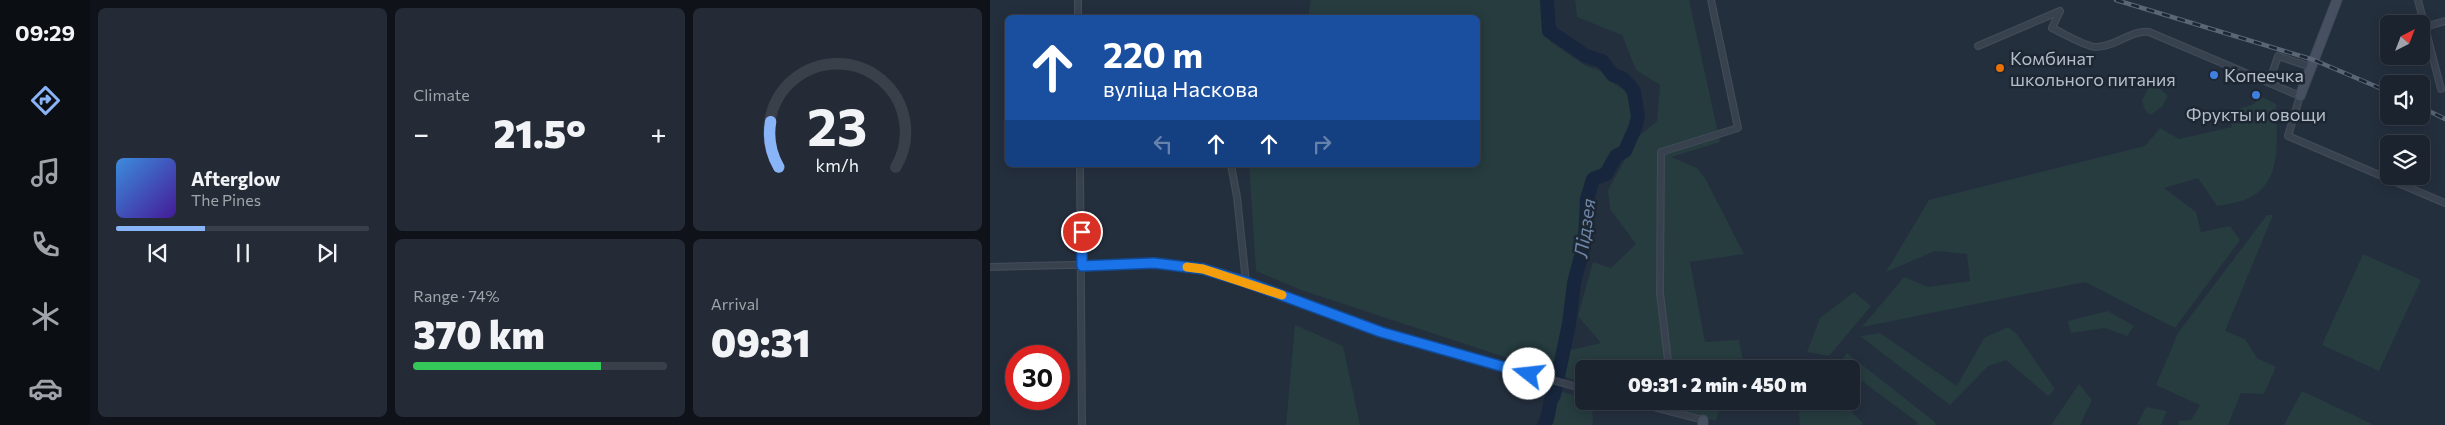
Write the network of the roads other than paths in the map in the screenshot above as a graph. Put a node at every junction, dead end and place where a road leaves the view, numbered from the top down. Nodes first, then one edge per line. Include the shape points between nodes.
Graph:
1 (1078, 0) edge
2 (1712, 0) edge
3 (2337, 0) edge
4 (2418, 0) edge
5 (1078, 15) edge
6 (2422, 15) edge
7 (2445, 21) edge
8 (2430, 26) edge
9 (1978, 46) dead end
10 (2430, 46) edge
11 (2312, 63) junction
12 (2269, 83) junction
13 (2441, 89) dead end
14 (2300, 96) junction
15 (1080, 167) edge
16 (1231, 167) edge
17 (2445, 203) edge
18 (1082, 266) junction
19 (990, 267) edge
20 (1246, 282) junction
21 (1668, 360) edge
22 (1575, 387) edge
23 (1665, 410) edge
24 (1680, 410) edge
25 (1681, 414) junction
26 (1703, 423) edge
27 (1082, 425) edge

1 - 5 street
2 - 21 street via 1738,128 1661,152 1660,293
3 - 11 street
4 - 6 street
7 - 8 street
9 - 12 street via 2060,11 2052,28 2094,47 2140,31 2149,32
10 - 13 street
11 - 12 street via 2278,56
11 - 14 street
12 - 14 street
14 - 17 street via 2288,136
15 - 18 street
16 - 20 street via 1238,197
18 - 19 street
18 - 20 street via 1154,263 1203,269
18 - 27 street
20 - 22 street via 1381,332
23 - 25 street
24 - 25 street
25 - 26 street

